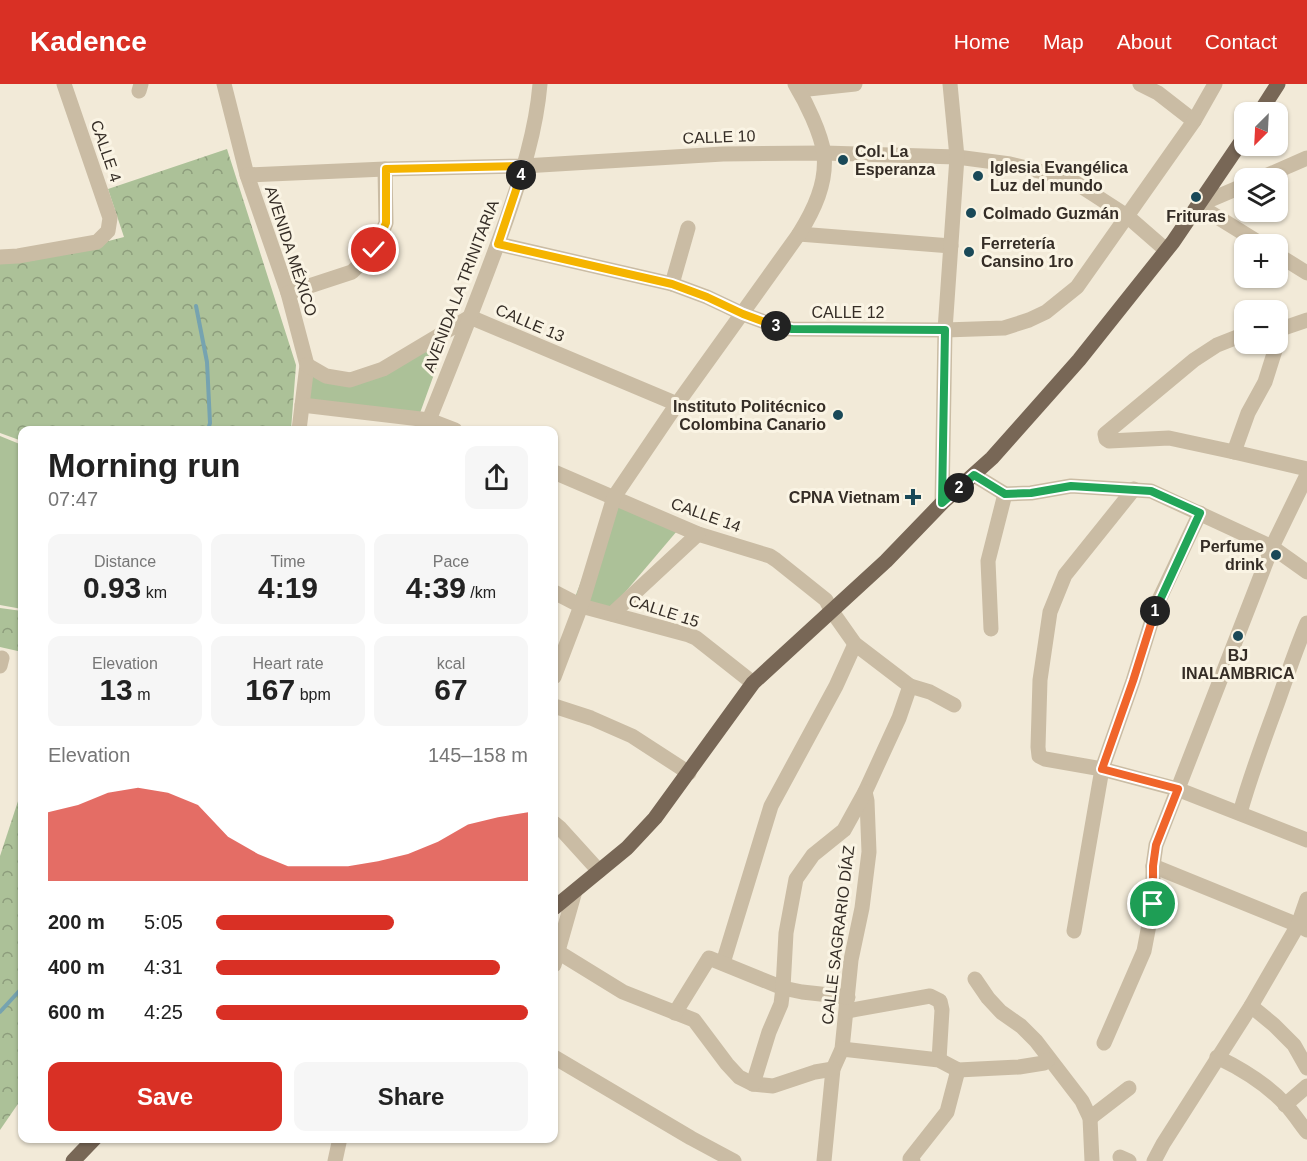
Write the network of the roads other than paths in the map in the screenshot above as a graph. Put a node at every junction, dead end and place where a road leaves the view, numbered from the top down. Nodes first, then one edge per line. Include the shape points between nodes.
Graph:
1 (64, 84) edge
2 (224, 84) edge
3 (540, 84) edge
4 (855, 84) edge
5 (950, 84) edge
6 (1140, 84) edge
7 (1215, 84) edge
8 (1278, 84) edge
9 (797, 87) edge
10 (1266, 102) edge
11 (1194, 121) junction
12 (1234, 152) edge
13 (824, 153) junction
14 (957, 157) junction
15 (1307, 158) edge
16 (524, 166) junction
17 (1284, 168) edge
18 (386, 169) junction
19 (246, 175) junction
20 (1234, 190) edge
21 (1198, 205) junction
22 (1127, 216) junction
23 (688, 228) dead end
24 (799, 234) junction
25 (1245, 234) edge
26 (498, 244) junction
27 (951, 246) junction
28 (1166, 250) junction
29 (0, 257) edge
30 (1288, 261) edge
31 (1307, 273) edge
32 (672, 284) junction
33 (288, 293) junction
34 (743, 314) junction
35 (470, 317) junction
36 (1307, 320) edge
37 (945, 330) junction
38 (1288, 330) edge
39 (1234, 338) edge
40 (1273, 354) edge
41 (307, 365) junction
42 (677, 404) junction
43 (302, 405) junction
44 (429, 425) edge
45 (299, 426) edge
46 (1234, 452) junction
47 (1307, 469) edge
48 (558, 474) edge
49 (974, 475) junction
50 (1307, 475) edge
51 (1134, 489) junction
52 (1005, 494) junction
53 (614, 497) junction
54 (942, 503) junction
55 (1200, 513) junction
56 (698, 534) junction
57 (1272, 547) junction
58 (1307, 572) edge
59 (558, 594) edge
60 (581, 606) junction
61 (831, 610) junction
62 (612, 614) junction
63 (1307, 623) edge
64 (991, 629) dead end
65 (855, 644) junction
66 (558, 666) edge
67 (753, 683) junction
68 (910, 686) junction
69 (954, 705) dead end
70 (558, 707) edge
71 (1102, 769) junction
72 (689, 773) junction
73 (1178, 789) junction
74 (865, 792) junction
75 (1240, 813) junction
76 (558, 826) edge
77 (1307, 840) edge
78 (1153, 866) junction
79 (598, 871) junction
80 (575, 891) junction
81 (1307, 899) edge
82 (558, 905) edge
83 (1302, 927) edge
84 (1074, 932) dead end
85 (558, 951) edge
86 (558, 959) edge
87 (723, 963) junction
88 (975, 979) dead end
89 (783, 988) junction
90 (847, 1004) junction
91 (1251, 1006) junction
92 (675, 1013) junction
93 (1104, 1043) dead end
94 (842, 1048) junction
95 (1217, 1058) junction
96 (558, 1059) edge
97 (1048, 1059) junction
98 (939, 1060) junction
99 (1307, 1068) edge
100 (833, 1069) junction
101 (958, 1070) junction
102 (753, 1084) junction
103 (1307, 1086) edge
104 (1129, 1088) dead end
105 (1285, 1105) junction
106 (1090, 1118) junction
107 (1307, 1132) edge
108 (91, 1143) edge
109 (339, 1143) edge
110 (73, 1161) edge
111 (335, 1161) edge
112 (734, 1161) edge
113 (824, 1161) edge
114 (913, 1161) edge
115 (1092, 1161) edge
116 (1154, 1161) edge

1 - 29 street, CALLE 4 via 110,218 108,231 97,242
2 - 19 street, AVENIDA MÉXICO
3 - 16 street, AVENIDA LA TRINITARIA
4 - 9 street
5 - 14 street
6 - 11 street
7 - 11 street, CALLE 12
8 - 10 main road
9 - 13 street
11 - 22 street, CALLE 12
12 - 21 main road
13 - 14 street, CALLE 10
13 - 16 street, CALLE 10 via 723,154
13 - 24 street via 819,193
14 - 22 street, CALLE 10 via 1010,164 1068,180
14 - 27 street
15 - 17 street
16 - 18 street, CALLE 10
16 - 26 street, AVENIDA LA TRINITARIA
18 - 19 street, CALLE 10
18 - 33 street via 386,223 374,250 352,272
19 - 33 street, AVENIDA MÉXICO
20 - 21 street
21 - 25 street
21 - 28 main road
22 - 28 street, CALLE 10
22 - 37 street, CALLE 12 via 1077,287 1046,312 1004,328
23 - 32 street
24 - 27 street
24 - 34 street
26 - 32 street, CALLE 12
26 - 35 street, AVENIDA LA TRINITARIA
27 - 37 street
28 - 49 main road via 1079,360
30 - 31 street
32 - 34 street, CALLE 12
33 - 41 street, AVENIDA MÉXICO
34 - 37 street, CALLE 12 via 792,329
34 - 42 street
35 - 41 street, CALLE 13 via 383,369 350,380 326,376
35 - 42 street, CALLE 13
35 - 44 street, AVENIDA LA TRINITARIA
36 - 38 street
37 - 54 street
39 - 46 street via 1194,360 1105,434 1110,441 1169,438
40 - 46 street via 1265,382
41 - 43 street, AVENIDA MÉXICO
42 - 53 street
43 - 44 street
43 - 45 street, AVENIDA MÉXICO
46 - 47 street
48 - 53 street, CALLE 14
49 - 52 street
49 - 54 main road
50 - 57 street
51 - 52 street via 1071,486
51 - 55 street via 1151,491
51 - 71 street via 1065,576 1050,612 1040,680 1039,756
52 - 64 street via 988,561
53 - 56 street, CALLE 14
53 - 60 street
54 - 61 main road
55 - 57 street
55 - 71 street via 1157,604
56 - 61 street, CALLE 14 via 776,560 826,600
56 - 62 street
57 - 58 street
57 - 73 street
59 - 60 street, CALLE 15
60 - 62 street, CALLE 15
60 - 66 street
61 - 65 street
61 - 67 main road
62 - 67 street, CALLE 15 via 696,638
63 - 75 street
65 - 68 street
65 - 87 street via 771,806
67 - 72 main road
68 - 69 street
68 - 74 street via 900,718
70 - 72 street via 632,735
71 - 73 street
71 - 84 street
72 - 79 main road via 655,818
73 - 75 street
73 - 78 street via 1156,845
74 - 89 street via 844,830 813,855 796,879 786,933
74 - 90 street, CALLE SAGRARIO DÍAZ via 869,852
75 - 77 street
76 - 79 street
78 - 83 street
78 - 93 street via 1153,904 1144,951
79 - 80 main road
80 - 82 main road
80 - 85 street
81 - 83 street
83 - 91 street
86 - 92 street via 623,993
87 - 89 street
87 - 92 street via 709,958
88 - 97 street via 1001,1012 1036,1041
89 - 90 street
89 - 102 street
90 - 94 street, CALLE SAGRARIO DÍAZ
90 - 98 street via 930,996 940,1000
91 - 95 street
91 - 99 street via 1294,1046
92 - 102 street via 694,1020 727,1064
94 - 98 street
94 - 100 street, CALLE SAGRARIO DÍAZ
95 - 105 street via 1259,1082
95 - 116 street
96 - 112 street
97 - 101 street via 1019,1067
97 - 106 street via 1082,1101
98 - 101 street
100 - 102 street via 772,1086
100 - 113 street, CALLE SAGRARIO DÍAZ
101 - 114 street via 947,1112 910,1159
103 - 105 street
104 - 106 street
105 - 107 street
106 - 115 street
108 - 110 main road
109 - 111 street

